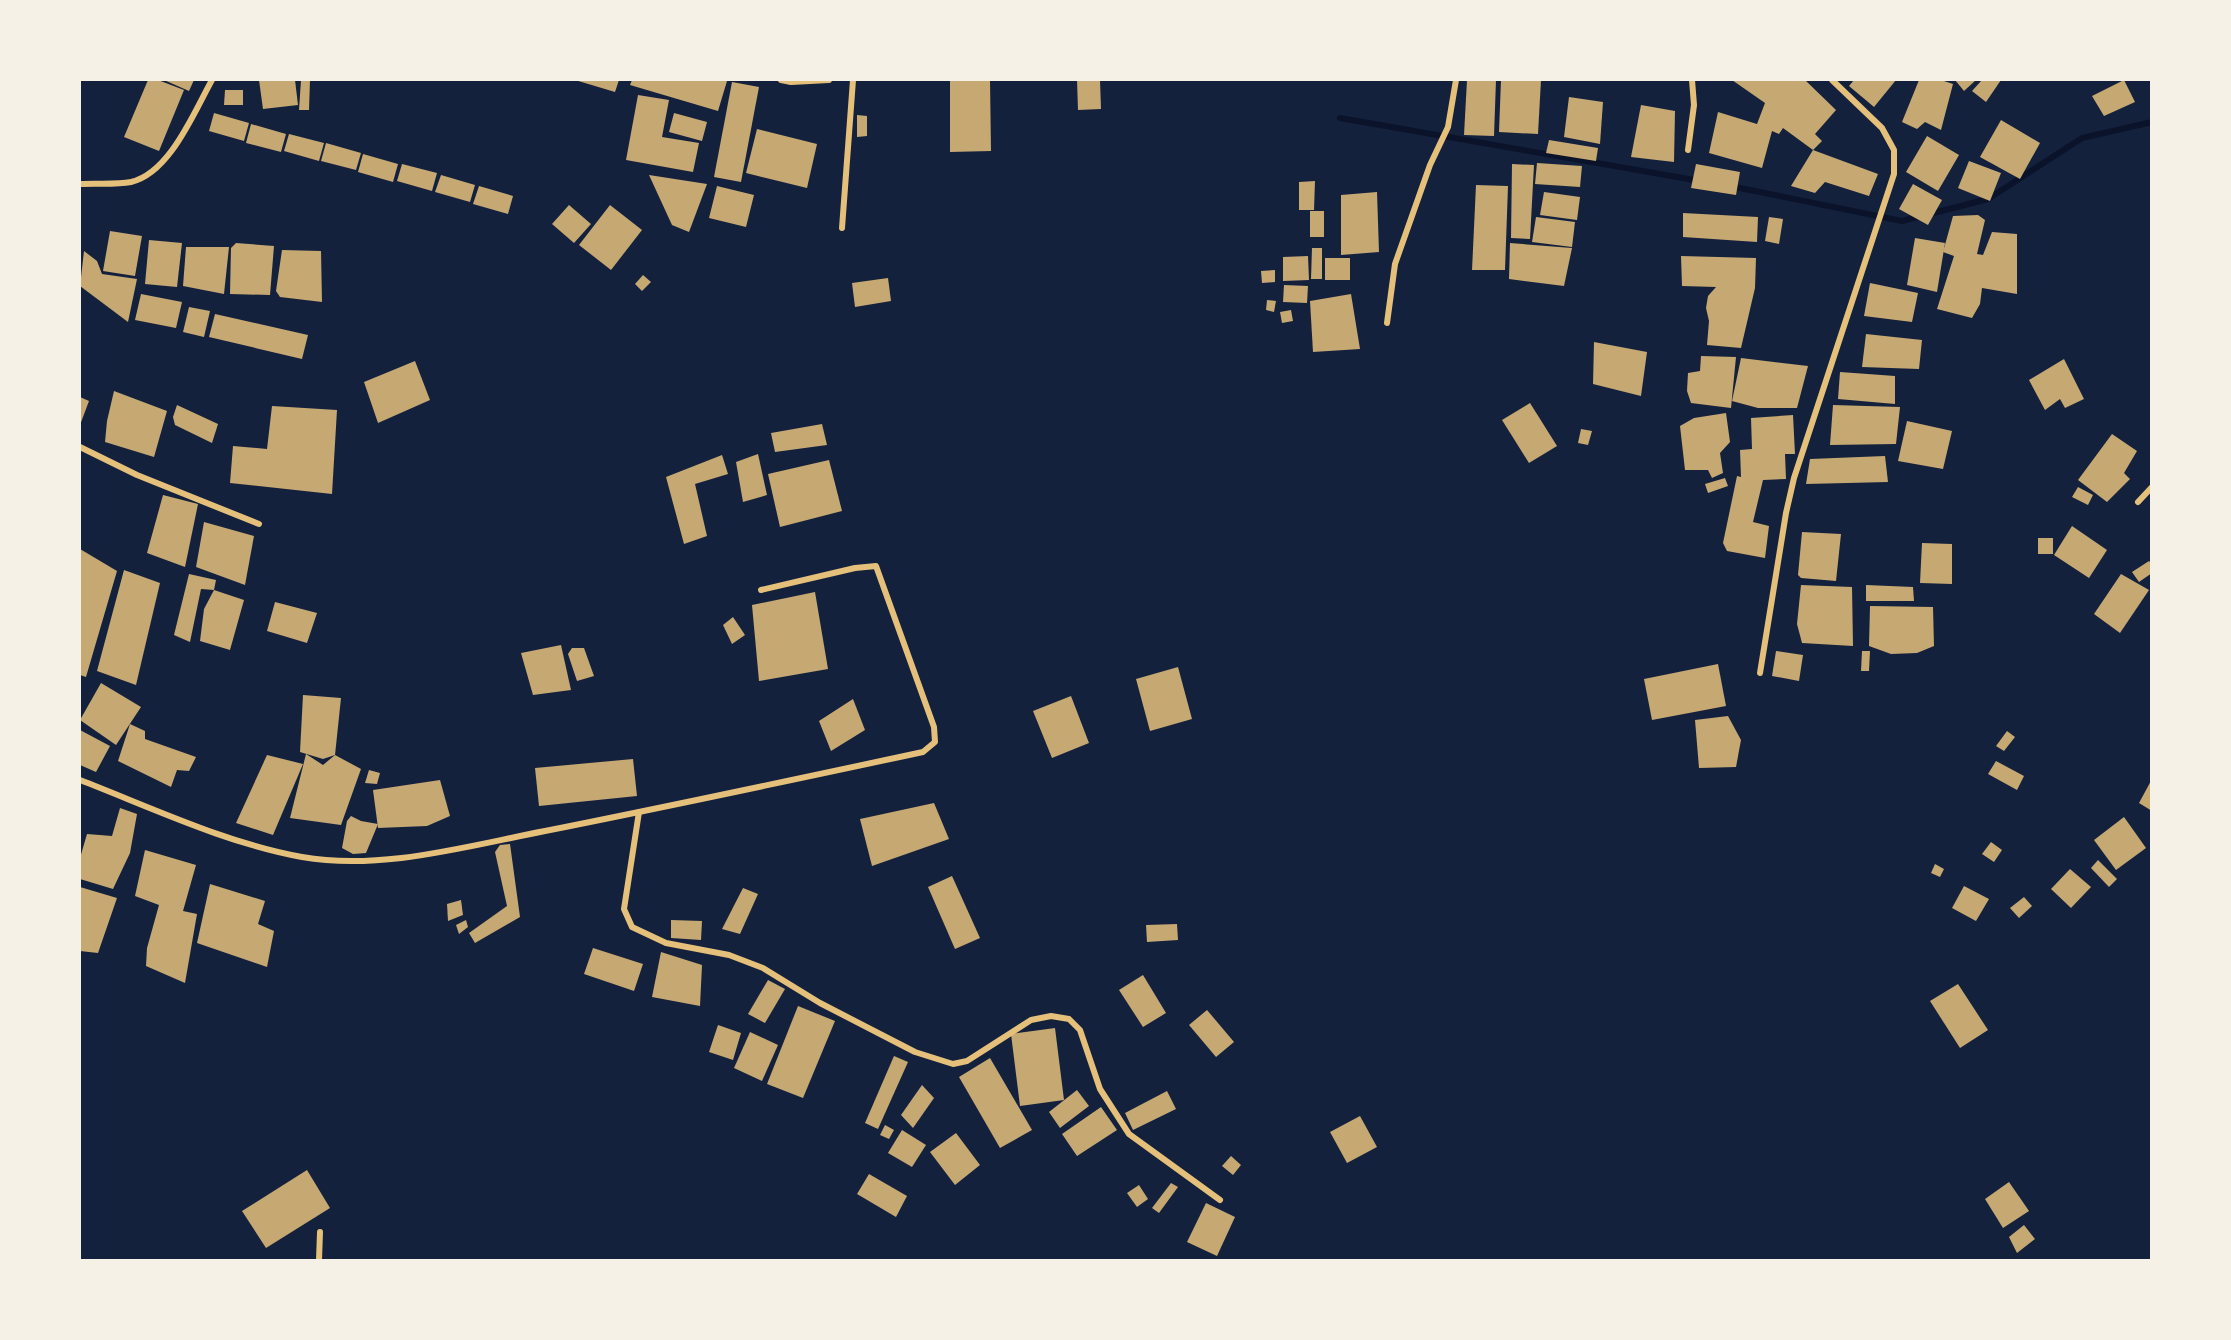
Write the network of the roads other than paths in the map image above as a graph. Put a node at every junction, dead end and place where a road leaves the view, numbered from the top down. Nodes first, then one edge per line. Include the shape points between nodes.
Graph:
1 (212, 80) edge
2 (781, 80) edge
3 (829, 80) edge
4 (853, 80) edge
5 (1456, 80) edge
6 (1692, 80) edge
7 (1832, 80) edge
8 (1688, 150) dead end
9 (80, 184) edge
10 (842, 228) dead end
11 (1387, 323) dead end
12 (80, 447) edge
13 (2151, 487) edge
14 (2138, 502) dead end
15 (259, 524) dead end
16 (761, 590) dead end
17 (1760, 673) dead end
18 (80, 780) edge
19 (639, 812) junction
20 (1220, 1200) dead end
21 (320, 1232) dead end
22 (319, 1260) edge

1 - 9 street via 177,144 159,166 132,182
2 - 3 street
4 - 10 street
5 - 11 street via 1448,127 1430,165 1395,264
6 - 8 street via 1694,105
7 - 17 street via 1882,128 1894,150 1894,174 1794,478
12 - 15 street via 137,475
13 - 14 street
16 - 19 street via 876,566 934,727 935,742 922,752
18 - 19 street via 240,842 303,858 366,863
19 - 20 street via 624,909 632,927 666,943 729,956 763,968 820,1003 915,1052 953,1064 967,1061 1031,1020 1051,1016 1069,1020 1080,1030 1100,1089 1129,1134
21 - 22 street

